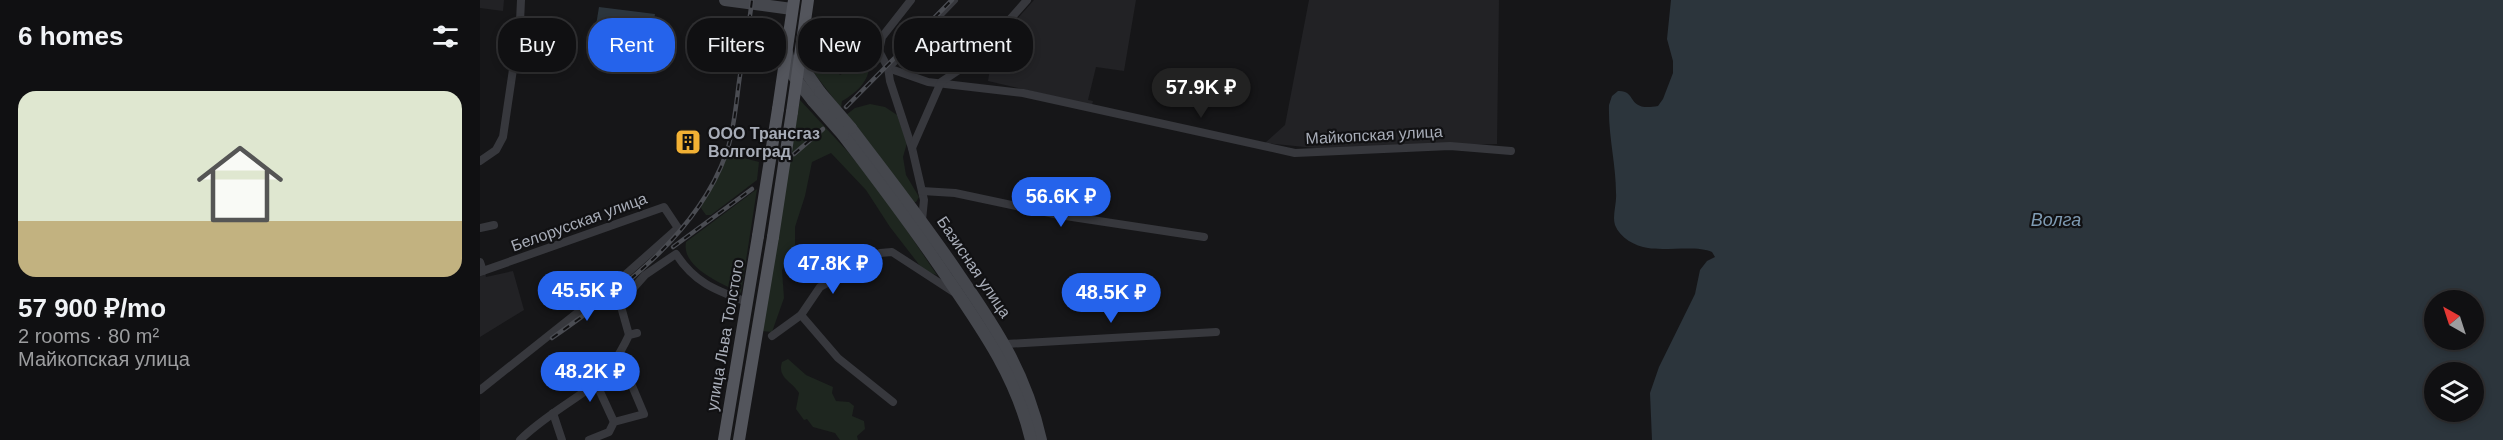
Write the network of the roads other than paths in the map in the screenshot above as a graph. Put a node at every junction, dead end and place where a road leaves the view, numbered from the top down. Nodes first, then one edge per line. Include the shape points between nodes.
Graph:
1 (520, 0) edge
2 (725, 0) edge
3 (808, 0) edge
4 (911, 0) edge
5 (954, 0) edge
6 (1027, 0) edge
7 (793, 5) edge
8 (888, 68) junction
9 (795, 74) junction
10 (941, 82) junction
11 (814, 96) junction
12 (794, 98) junction
13 (912, 148) junction
14 (1510, 152) dead end
15 (480, 161) edge
16 (922, 191) junction
17 (917, 223) junction
18 (494, 225) dead end
19 (480, 228) edge
20 (1204, 237) dead end
21 (481, 268) edge
22 (959, 295) junction
23 (747, 302) junction
24 (801, 315) junction
25 (1216, 332) dead end
26 (772, 336) dead end
27 (1006, 344) junction
28 (620, 355) junction
29 (596, 382) junction
30 (480, 390) edge
31 (893, 402) dead end
32 (553, 413) junction
33 (614, 422) junction
34 (520, 440) edge
35 (562, 440) edge
36 (589, 440) edge
37 (724, 440) edge
38 (739, 440) edge
39 (1031, 440) edge
40 (1041, 440) edge

1 - 15 street via 503,137 496,150
2 - 7 street
3 - 9 main road
4 - 8 street via 882,37 879,51
5 - 8 street
6 - 10 street via 974,60
7 - 9 main road via 787,51
8 - 10 street, Майкопская улица via 928,82
8 - 13 street
9 - 11 street, Базисная улица
9 - 12 main road, улица Льва Толстого
9 - 23 main road, улица Льва Толстого, bridge via 778,109
10 - 13 street
10 - 14 street, Майкопская улица via 1023,93 1295,153 1450,146
11 - 12 street via 801,94
11 - 17 street, Базисная улица, bridge
12 - 38 main road, улица Льва Толстого, bridge
13 - 16 street
16 - 17 street via 924,200
16 - 20 street via 955,193 1090,220
17 - 22 street, Базисная улица
17 - 27 street, Базисная улица
18 - 19 street
21 - 30 street, Белорусская улица via 664,207 678,228
22 - 24 street via 892,252 880,253 820,287
22 - 39 street, Базисная улица via 1012,381
23 - 28 street via 696,279 676,254 645,275 620,303 633,334
23 - 37 main road, улица Льва Толстого
24 - 26 street
24 - 31 street via 838,358
25 - 27 street
27 - 40 street, Базисная улица via 1027,389
28 - 29 street
28 - 33 street via 644,414
29 - 32 street
29 - 33 street
32 - 34 street
32 - 35 street
33 - 36 street via 609,432

